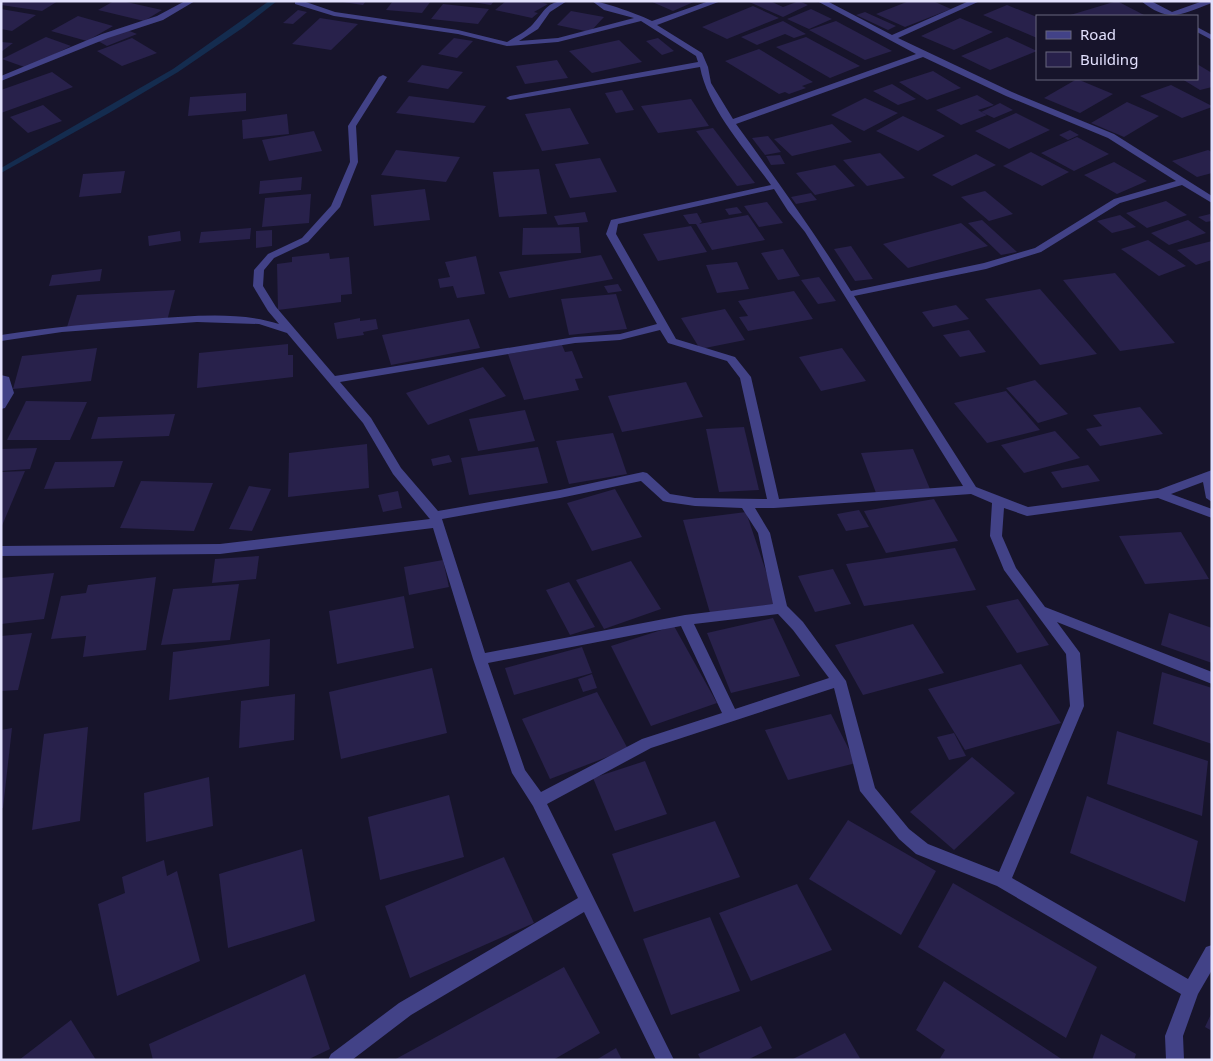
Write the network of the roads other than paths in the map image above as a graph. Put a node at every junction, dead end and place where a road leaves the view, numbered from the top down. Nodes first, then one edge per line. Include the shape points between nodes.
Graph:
1 (191, 1) edge
2 (563, 1) edge
3 (596, 1) edge
4 (717, 1) edge
5 (821, 1) edge
6 (976, 1) edge
7 (1146, 1) edge
8 (1211, 1) edge
9 (298, 2) edge
10 (1170, 15) edge
11 (1175, 15) edge
12 (642, 18) junction
13 (652, 24) junction
14 (1198, 31) edge
15 (892, 38) junction
16 (1212, 38) edge
17 (510, 43) junction
18 (923, 54) junction
19 (703, 64) junction
20 (383, 78) dead end
21 (1, 79) edge
22 (510, 98) dead end
23 (731, 123) junction
24 (1182, 182) junction
25 (777, 186) junction
26 (1210, 198) edge
27 (849, 294) junction
28 (272, 308) junction
29 (260, 321) junction
30 (662, 326) junction
31 (291, 331) junction
32 (1, 338) edge
33 (1, 378) edge
34 (334, 380) junction
35 (1, 405) edge
36 (1209, 475) edge
37 (972, 490) junction
38 (1159, 494) junction
39 (1212, 498) edge
40 (998, 501) junction
41 (745, 502) junction
42 (774, 504) junction
43 (1212, 514) edge
44 (436, 520) junction
45 (1, 551) edge
46 (781, 608) junction
47 (1040, 610) junction
48 (685, 620) junction
49 (480, 659) junction
50 (1212, 678) edge
51 (839, 681) junction
52 (731, 716) junction
53 (538, 801) junction
54 (1003, 881) junction
55 (588, 901) junction
56 (1212, 953) edge
57 (1192, 990) junction
58 (336, 1060) edge
59 (666, 1060) edge
60 (1175, 1060) edge

1 - 21 street via 160,18 105,36
2 - 17 street via 547,10 535,27
3 - 12 street via 607,8
4 - 13 street
5 - 15 street
6 - 15 street
7 - 10 street
8 - 11 street
9 - 17 street via 334,14
12 - 13 street
12 - 17 street via 558,40
13 - 19 street via 698,55
14 - 16 street
15 - 18 street
18 - 23 street
18 - 24 street via 1111,136
19 - 22 street
19 - 23 street via 707,83
20 - 28 street via 352,126 354,162 335,207 305,240 270,256 259,270 258,286
23 - 25 street
24 - 26 street
24 - 27 street via 1117,201 1038,250 986,266
25 - 27 street
25 - 30 street via 614,222 610,234
27 - 37 street
28 - 29 street
28 - 31 street
29 - 31 street
29 - 32 street via 197,319 62,329
30 - 34 street via 620,337 575,340
30 - 42 street via 672,341 731,359 745,377
31 - 34 street
33 - 35 street via 5,380 8,393
34 - 44 street via 367,422 397,471
36 - 38 street
36 - 39 street
37 - 40 street
37 - 42 street
38 - 40 street via 1027,512
38 - 43 street
40 - 47 street via 996,536 1010,570
41 - 42 street
41 - 44 street via 695,502 667,498 643,476
41 - 46 street via 764,533
44 - 45 street via 220,549
44 - 49 street
46 - 48 street
46 - 51 street
47 - 50 street
47 - 54 street via 1073,653 1077,706
48 - 49 street
48 - 52 street
49 - 53 street via 519,773
51 - 52 street
51 - 54 street via 868,791 904,834 922,849
52 - 53 street via 647,743
53 - 55 street
54 - 57 street
55 - 58 street via 405,1009
55 - 59 street
56 - 57 street
57 - 60 street via 1174,1036

